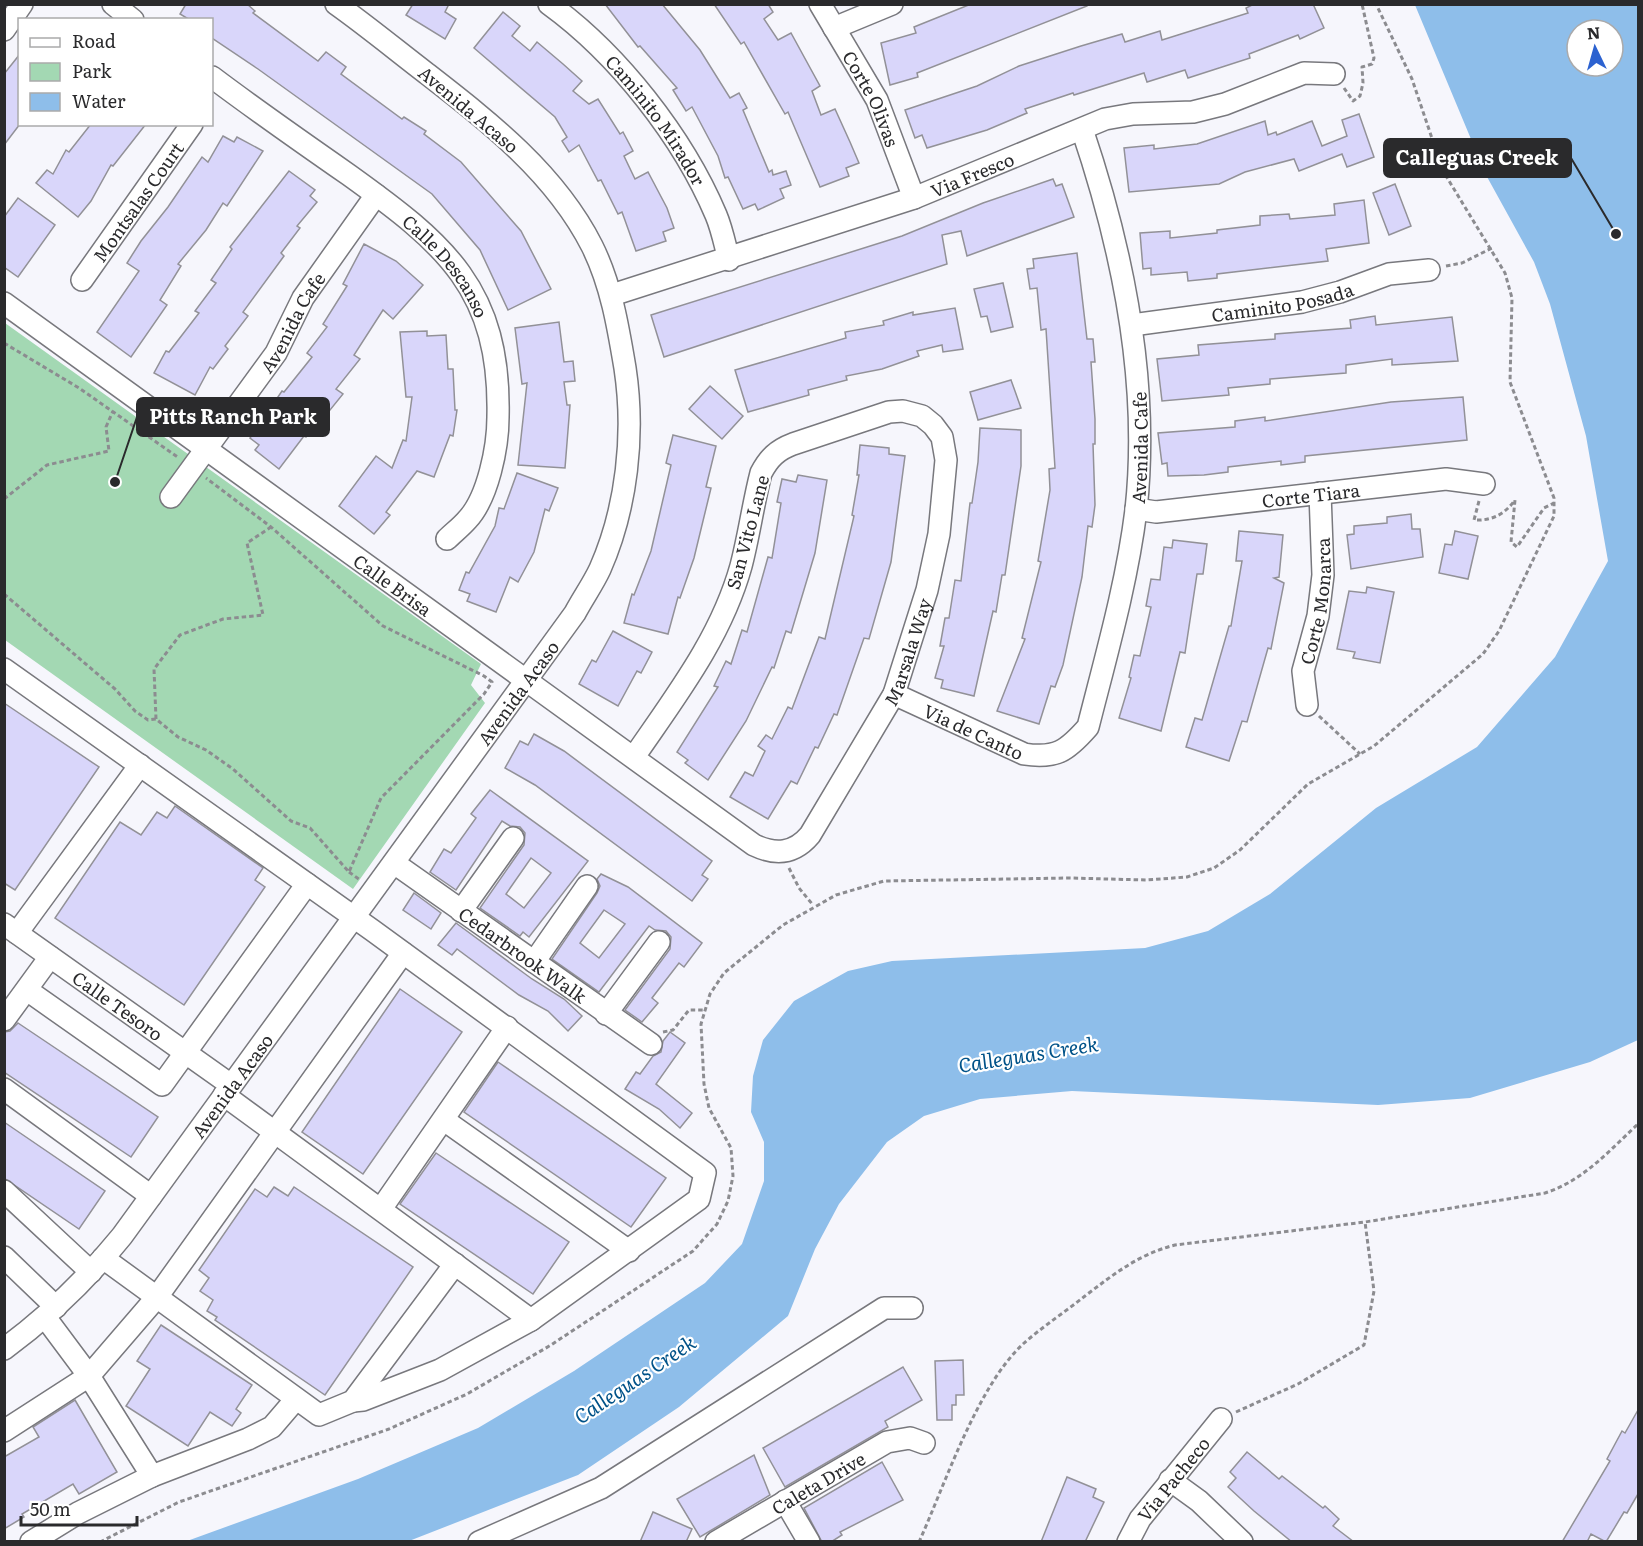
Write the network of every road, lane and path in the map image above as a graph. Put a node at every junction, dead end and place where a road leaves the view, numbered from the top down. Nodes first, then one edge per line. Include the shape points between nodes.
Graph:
1 (22, 4) edge
2 (113, 4) edge
3 (336, 4) edge
4 (549, 4) edge
5 (820, 4) edge
6 (892, 4) edge
7 (1362, 4) edge
8 (1376, 4) edge
9 (359, 11) edge
10 (130, 18) edge
11 (834, 28) junction
12 (4, 30) edge
13 (1334, 74) joint
14 (214, 86) edge
15 (191, 126) edge
16 (1082, 129) junction
17 (376, 195) junction
18 (914, 198) junction
19 (1492, 248) junction
20 (729, 260) junction
21 (1429, 270) joint
22 (82, 280) dead end
23 (612, 295) junction
24 (4, 303) edge
25 (1132, 325) junction
26 (4, 343) edge
27 (113, 411) junction
28 (933, 425) joint
29 (206, 447) junction
30 (192, 467) junction
31 (1484, 484) joint
32 (1320, 493) junction
33 (171, 497) dead end
34 (4, 499) edge
35 (1554, 503) junction
36 (1136, 509) junction
37 (271, 527) junction
38 (447, 538) dead end
39 (4, 594) edge
40 (4, 669) edge
41 (526, 679) junction
42 (894, 694) junction
43 (1306, 705) joint
44 (156, 719) junction
45 (1059, 754) joint
46 (1360, 754) junction
47 (634, 757) junction
48 (140, 765) junction
49 (513, 838) dead end
50 (788, 851) junction
51 (394, 863) junction
52 (307, 884) junction
53 (587, 886) dead end
54 (813, 906) junction
55 (461, 911) junction
56 (354, 917) junction
57 (10, 933) edge
58 (659, 942) dead end
59 (403, 953) junction
60 (50, 957) junction
61 (534, 962) junction
62 (27, 990) junction
63 (706, 1010) junction
64 (606, 1014) junction
65 (4, 1020) edge
66 (507, 1028) junction
67 (651, 1045) joint
68 (185, 1052) junction
69 (4, 1089) edge
70 (227, 1090) junction
71 (444, 1120) junction
72 (1638, 1124) edge
73 (274, 1131) junction
74 (4, 1191) edge
75 (151, 1196) junction
76 (381, 1209) junction
77 (1365, 1222) junction
78 (629, 1251) junction
79 (4, 1257) edge
80 (455, 1264) junction
81 (97, 1265) junction
82 (157, 1297) junction
83 (912, 1308) dead end
84 (51, 1312) junction
85 (531, 1320) junction
86 (4, 1349) edge
87 (89, 1376) junction
88 (296, 1399) junction
89 (353, 1401) junction
90 (1221, 1419) joint
91 (4, 1431) edge
92 (924, 1443) dead end
93 (152, 1476) junction
94 (1170, 1480) junction
95 (785, 1502) junction
96 (31, 1542) edge
97 (100, 1542) edge
98 (479, 1542) edge
99 (716, 1542) edge
100 (809, 1542) edge
101 (919, 1542) edge
102 (1128, 1542) edge
103 (1242, 1542) edge

1 - 12 street
2 - 10 street
3 - 9 street, Avenida Acaso
4 - 20 street, Caminito Mirador via 593,40 662,123 691,166 717,217
5 - 11 street, Corte Olivas
6 - 11 street
7 - 13 path via 1374,58 1372,64 1362,67 1360,96 1353,101
8 - 19 path via 1412,79 1443,171
9 - 23 street, Avenida Acaso via 483,116 549,182 584,230
11 - 18 street, Corte Olivas via 878,100
13 - 16 street, Via Fresco via 1304,73 1225,104 1193,112 1133,114
14 - 17 street, Calle Descanso
15 - 22 street, Montsalas Court
16 - 18 street, Via Fresco
16 - 25 street, Avenida Cafe via 1117,247
17 - 29 street, Avenida Cafe via 303,298 276,353
17 - 38 street, Calle Descanso via 419,227 452,261 482,312 491,342 499,396 494,451 486,486 468,519
18 - 20 street, Via Fresco
19 - 21 path via 1462,263
19 - 35 path via 1512,298 1510,382
20 - 23 street, Via Fresco
21 - 25 street, Caminito Posada via 1389,274 1302,302
23 - 41 street, Avenida Acaso via 629,399 624,489 600,569 575,613
24 - 29 street, Calle Brisa
25 - 36 street, Avenida Cafe via 1138,441
26 - 27 path
27 - 30 path
27 - 34 path via 106,427 109,451 47,465
28 - 42 street, Marsala Way via 942,437 946,460 939,534 927,590
28 - 47 street, San Vito Lane via 913,413 889,412 793,444 769,459 761,473 740,567 723,613 685,684
29 - 30 street, Avenida Cafe
29 - 41 street, Calle Brisa
30 - 33 street, Avenida Cafe
30 - 37 path
31 - 32 street, Corte Tiara via 1446,479
31 - 35 path via 1474,520 1497,517 1515,500 1511,542 1517,547 1544,508
32 - 36 street, Corte Tiara via 1156,512
32 - 43 street, Corte Monarca via 1323,575 1318,616 1303,671
35 - 46 path via 1554,516 1499,631 1483,654 1399,727
36 - 45 street, Avenida Cafe via 1088,728
37 - 44 path via 247,543 264,615 223,619 180,635 154,669
37 - 44 path via 383,626 492,682 381,798 349,872 310,828 291,821 233,769 178,737
39 - 44 path via 115,689 135,711 148,720
40 - 48 street
41 - 47 street, Calle Brisa
41 - 51 street, Avenida Acaso
42 - 45 street, Via de Canto via 1024,754
42 - 50 street, Marsala Way via 810,835
43 - 46 path
46 - 54 path via 1308,784 1240,850 1214,868 1187,877 884,881
47 - 50 street, Calle Brisa via 754,845 770,852
48 - 52 street
48 - 57 street
49 - 55 street
50 - 54 path via 790,869
51 - 55 street, Cedarbrook Walk
51 - 56 street, Avenida Acaso
52 - 56 street
52 - 68 street
53 - 61 street
54 - 63 path via 724,973 710,994
55 - 61 street, Cedarbrook Walk
56 - 59 street
56 - 70 street, Avenida Acaso
57 - 60 street, Calle Tesoro
58 - 64 street
59 - 66 street
59 - 73 street
60 - 62 street
60 - 68 street, Calle Tesoro
61 - 64 street, Cedarbrook Walk
62 - 65 street
62 - 68 street via 162,1085
63 - 67 path via 689,1010 673,1030
63 - 97 path via 702,1024 704,1084 710,1108 731,1148 733,1176 728,1201 717,1224 693,1251 551,1345 467,1394 389,1429 179,1502
64 - 67 street, Cedarbrook Walk
66 - 71 street
66 - 78 street via 705,1173 699,1199
68 - 70 street, Calle Tesoro
69 - 75 street
70 - 73 street, Calle Tesoro
70 - 75 street, Avenida Acaso
71 - 76 street
71 - 78 street
72 - 77 path via 1581,1176 1563,1187
73 - 76 street, Calle Tesoro
73 - 82 street
74 - 81 street
75 - 81 street, Avenida Acaso
76 - 80 street, Calle Tesoro
77 - 90 path via 1374,1291 1364,1346 1298,1384
77 - 101 path via 1175,1245 1129,1262 1023,1344 993,1381
78 - 85 street
79 - 84 street
80 - 85 street, Calle Tesoro
80 - 89 street
81 - 82 street
81 - 84 street, Avenida Acaso
82 - 87 street
82 - 88 street
83 - 98 street via 884,1308 601,1488
84 - 86 street, Avenida Acaso
84 - 87 street
85 - 89 street via 440,1370
87 - 91 street
87 - 93 street
88 - 89 street via 319,1414
88 - 93 street via 272,1427
90 - 94 street, Via Pacheco
92 - 95 street, Caleta Drive via 910,1438 888,1442
93 - 96 street
94 - 102 street, Via Pacheco
94 - 103 street via 1199,1501
95 - 99 street, Caleta Drive
95 - 100 street

